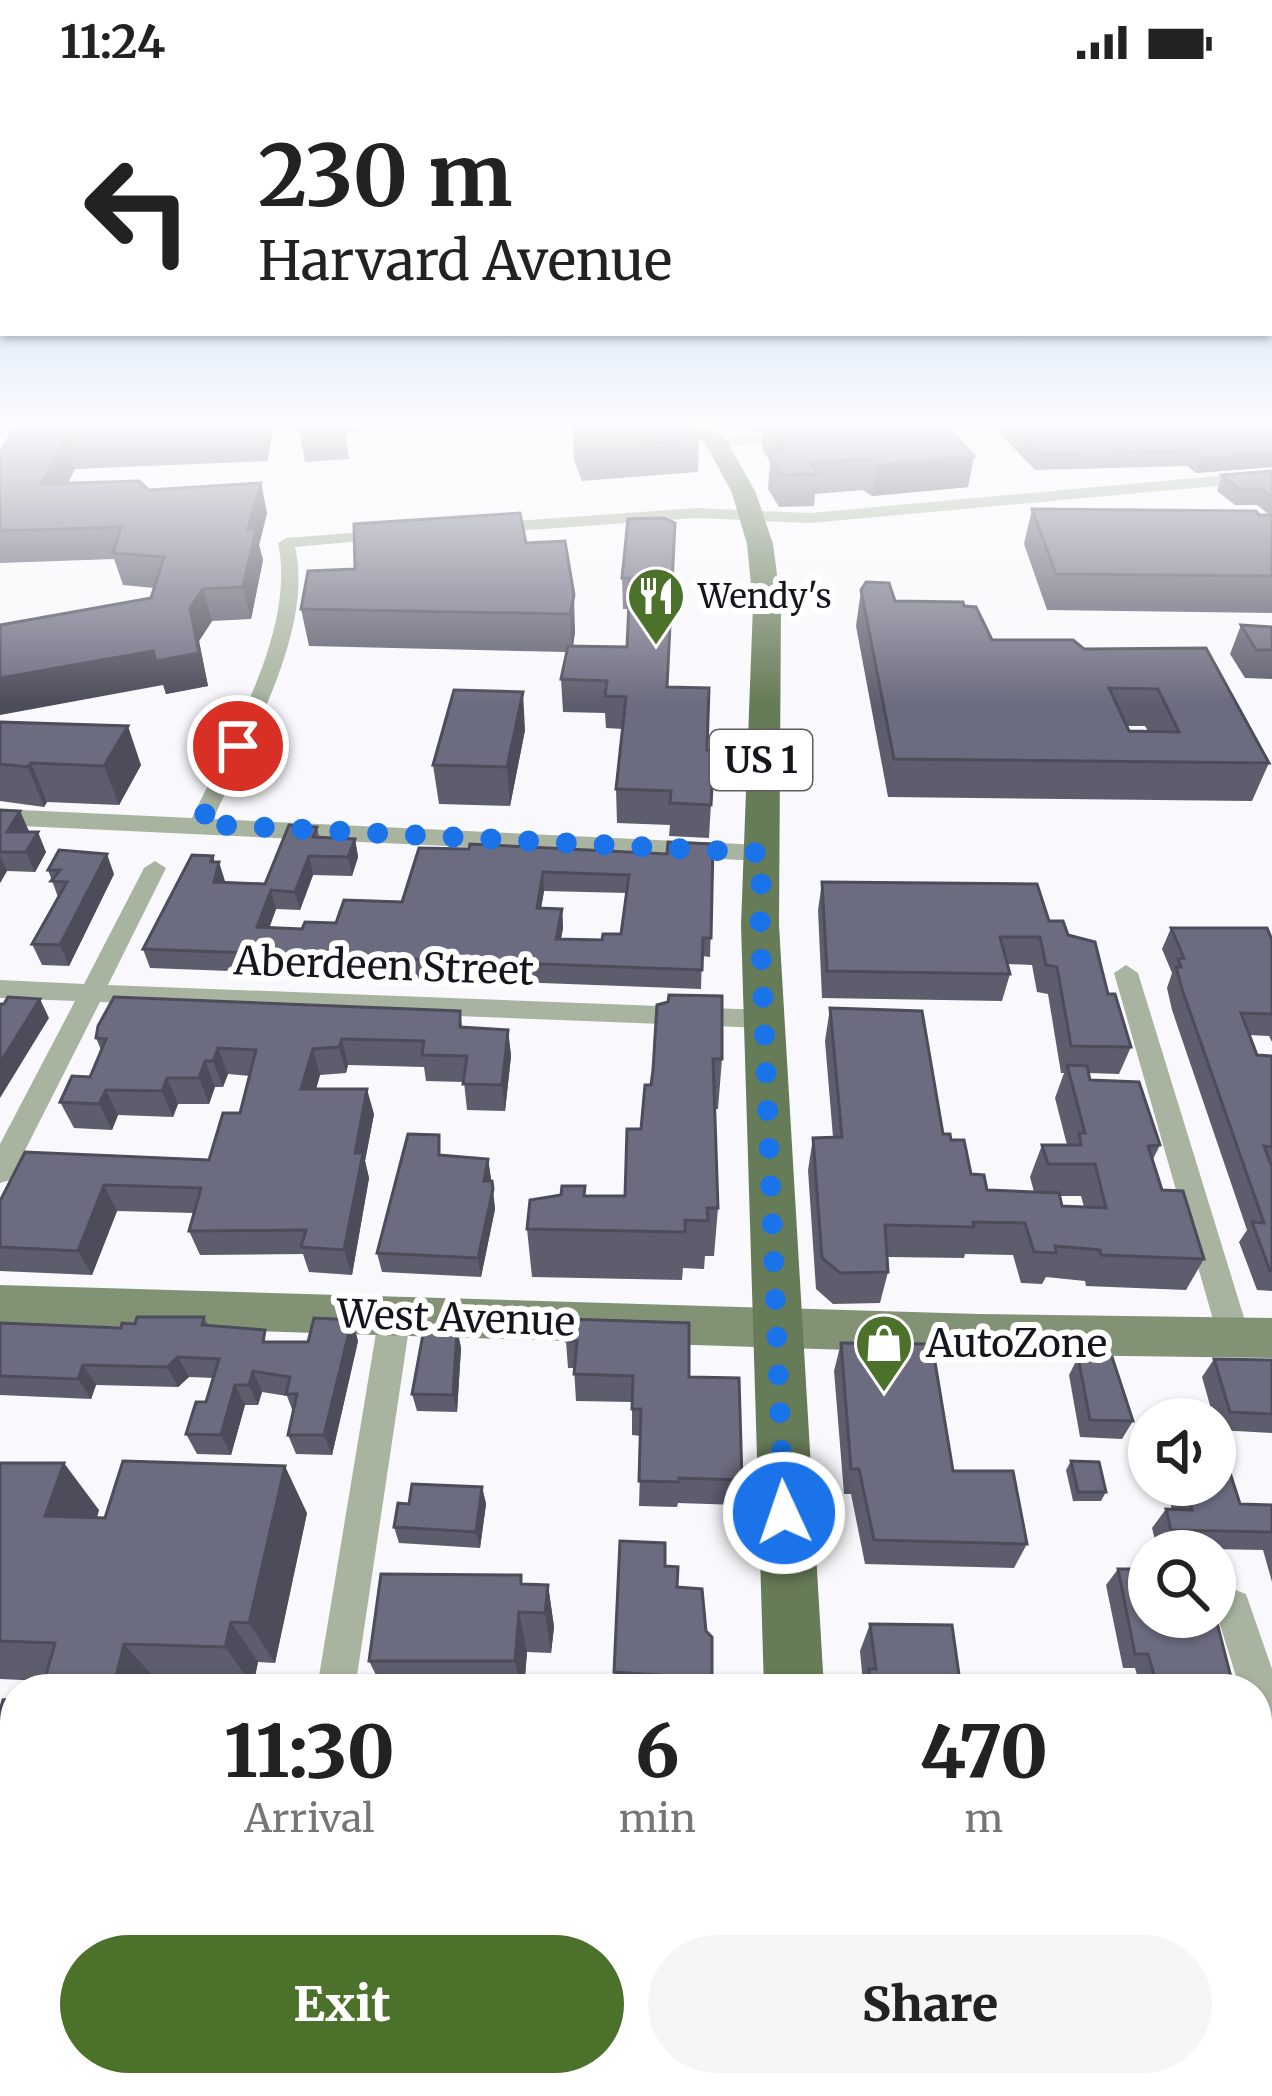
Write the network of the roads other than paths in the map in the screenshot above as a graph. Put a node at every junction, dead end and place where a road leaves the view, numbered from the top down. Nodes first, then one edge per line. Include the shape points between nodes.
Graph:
1 (657, 516) edge
2 (750, 516) joint
3 (833, 516) edge
4 (466, 530) edge
5 (405, 534) edge
6 (0, 817) edge
7 (200, 824) junction
8 (762, 853) junction
9 (155, 868) dead end
10 (1126, 973) dead end
11 (0, 989) edge
12 (88, 993) junction
13 (764, 1019) junction
14 (0, 1172) edge
15 (0, 1304) edge
16 (395, 1315) junction
17 (776, 1329) junction
18 (1253, 1338) edge
19 (1236, 1616) edge
20 (338, 1674) edge
21 (793, 1674) edge
22 (1255, 1674) edge

1 - 4 street
2 - 3 street
2 - 8 main road, US 1 via 767,605
5 - 7 street via 286,542 293,557 275,647
6 - 7 street
7 - 8 street
8 - 13 main road, US 1
9 - 12 street
10 - 18 street
11 - 12 street, Aberdeen Street
12 - 13 street, Aberdeen Street
12 - 14 street
13 - 17 main road, US 1
15 - 16 main road, West Avenue
16 - 17 main road, West Avenue
16 - 20 street
17 - 18 main road, West Avenue
17 - 21 main road, US 1
19 - 22 street

